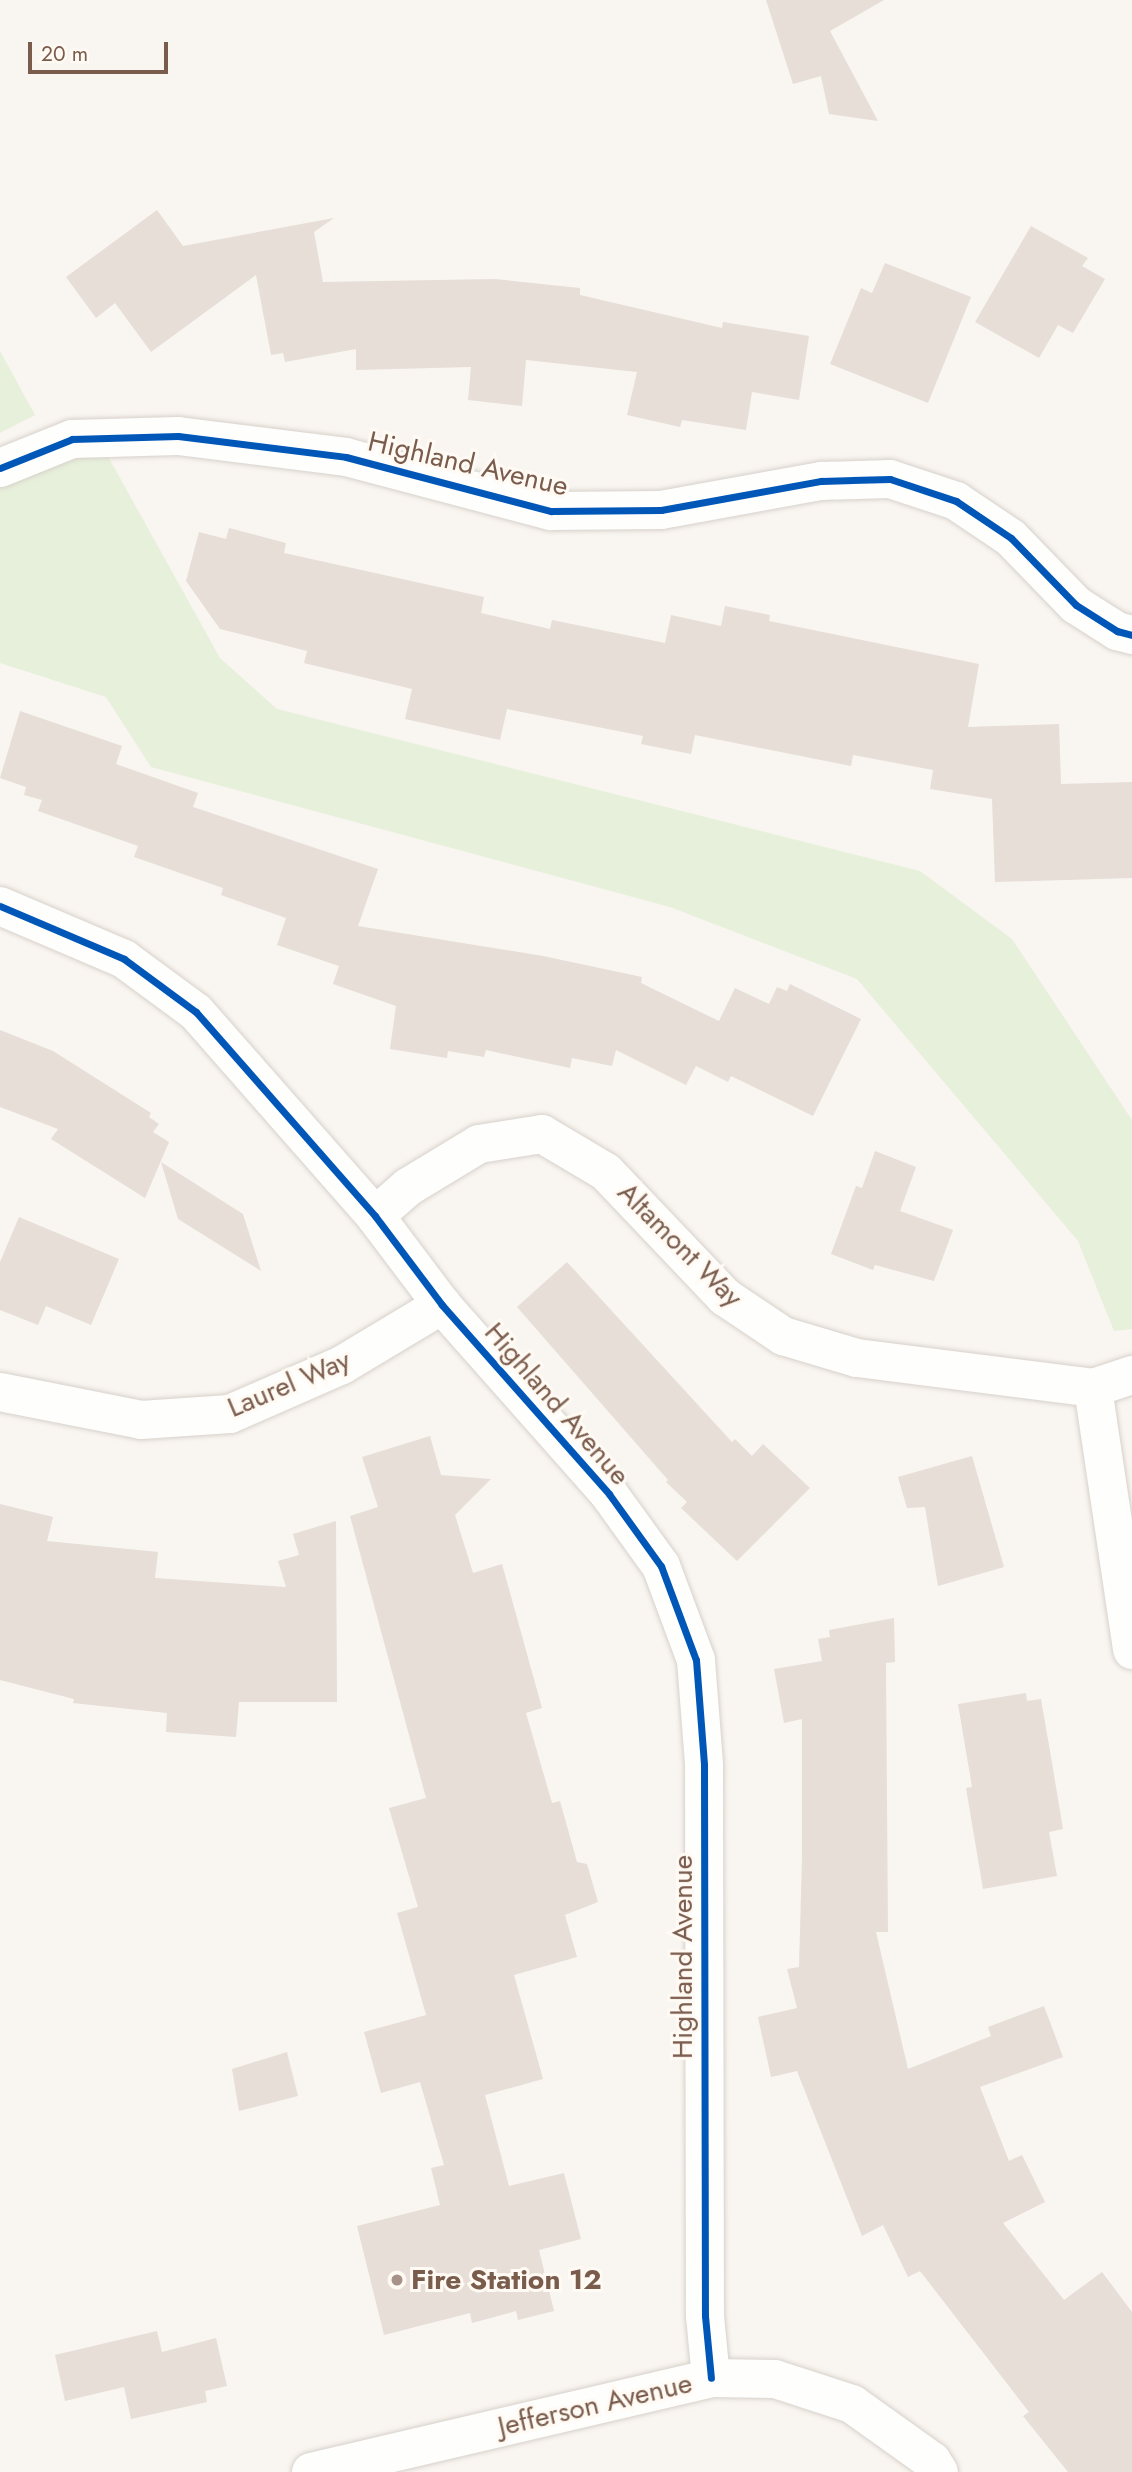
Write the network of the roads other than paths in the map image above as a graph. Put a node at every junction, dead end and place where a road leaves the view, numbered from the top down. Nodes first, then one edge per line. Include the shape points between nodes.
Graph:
1 (0, 468) edge
2 (1132, 635) edge
3 (0, 906) edge
4 (375, 1216) junction
5 (442, 1305) junction
6 (1132, 1375) edge
7 (1093, 1388) junction
8 (0, 1392) edge
9 (1132, 1650) edge
10 (711, 2378) junction
11 (311, 2472) edge
12 (939, 2472) edge

1 - 2 street, Highland Avenue via 72,439 178,436 346,457 551,511 661,510 821,481 890,479 956,500 1011,538 1076,605 1117,631
3 - 4 street, Highland Avenue via 124,959 196,1012
4 - 5 street, Highland Avenue
4 - 7 street, Altamont Way via 408,1187 480,1144 542,1134 606,1172 724,1297 783,1336 857,1358
5 - 8 street, Laurel Way via 342,1365 230,1414 141,1420
5 - 10 street, Highland Avenue via 609,1494 661,1566 696,1660 704,1765 705,2316
6 - 7 street, Altamont Way
7 - 9 street
10 - 11 street, Jefferson Avenue
10 - 12 street, Jefferson Avenue via 775,2379 852,2404 932,2461

